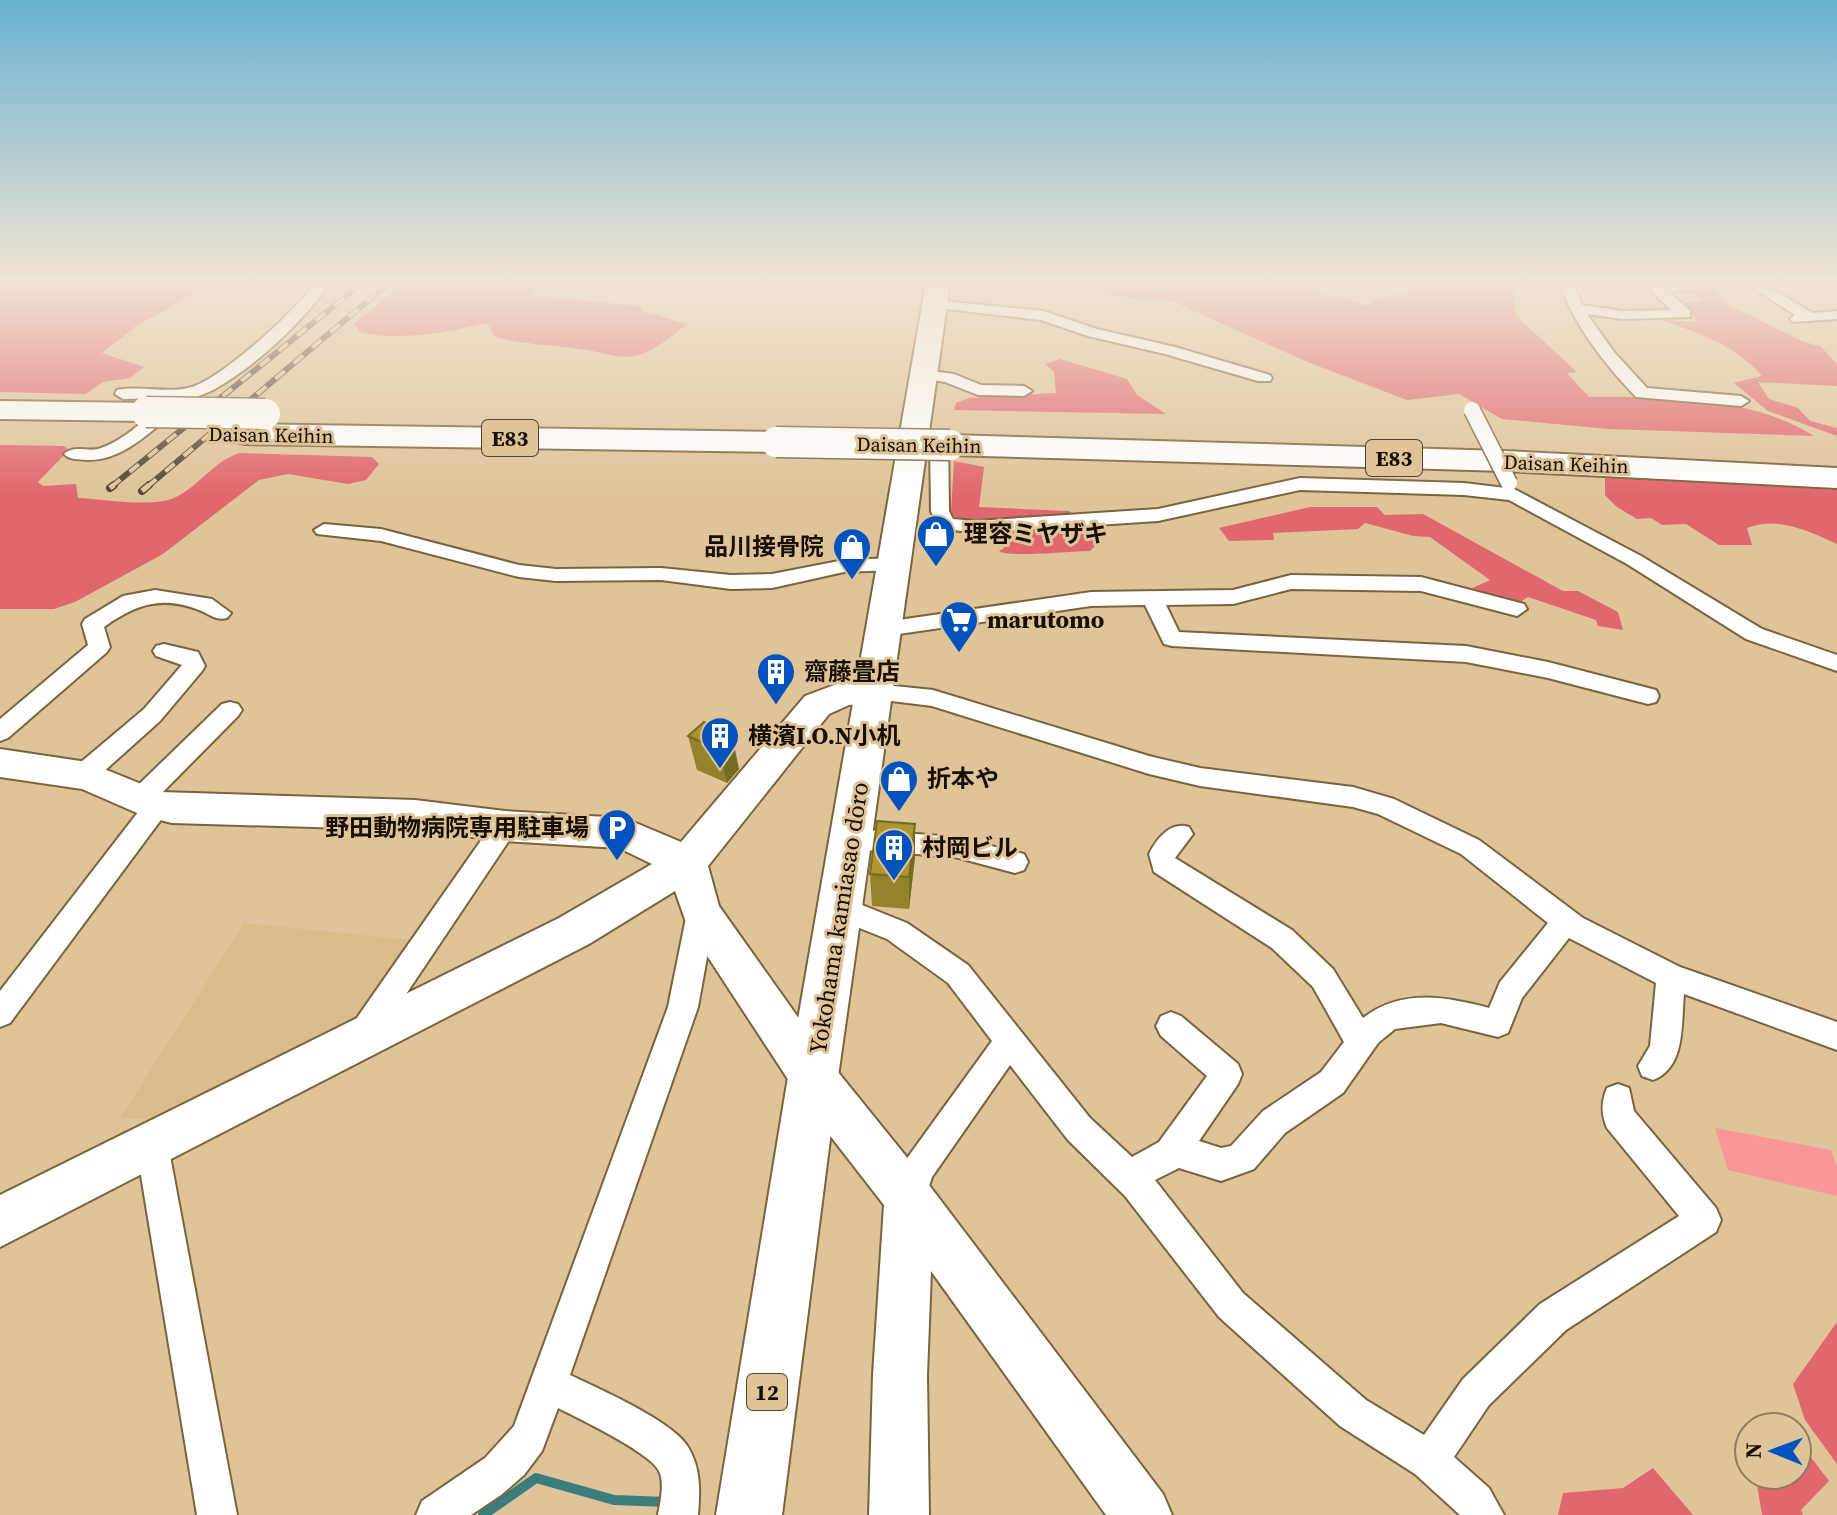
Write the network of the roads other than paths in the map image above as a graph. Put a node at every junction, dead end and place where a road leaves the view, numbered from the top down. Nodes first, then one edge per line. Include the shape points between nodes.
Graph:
1 (252, 354) edge
2 (928, 354) edge
3 (1182, 354) edge
4 (1608, 354) edge
5 (925, 375) junction
6 (1264, 378) dead end
7 (1024, 391) dead end
8 (193, 393) junction
9 (1741, 401) dead end
10 (0, 410) edge
11 (1472, 410) dead end
12 (132, 413) junction
13 (0, 431) edge
14 (913, 435) junction
15 (951, 435) junction
16 (73, 454) dead end
17 (1837, 455) edge
18 (1837, 478) edge
19 (1512, 489) junction
20 (324, 530) dead end
21 (894, 564) junction
22 (1152, 598) junction
23 (1517, 609) dead end
24 (220, 613) dead end
25 (885, 629) junction
26 (164, 651) dead end
27 (1837, 663) edge
28 (875, 692) junction
29 (1648, 696) dead end
30 (230, 710) dead end
31 (0, 732) edge
32 (0, 763) edge
33 (83, 775) junction
34 (149, 802) junction
35 (505, 826) junction
36 (1180, 834) dead end
37 (852, 839) junction
38 (1015, 862) dead end
39 (687, 863) junction
40 (842, 909) junction
41 (701, 913) junction
42 (1566, 921) junction
43 (1671, 977) junction
44 (0, 1014) edge
45 (1171, 1026) dead end
46 (1837, 1036) edge
47 (358, 1040) junction
48 (1010, 1040) junction
49 (1360, 1041) junction
50 (1653, 1066) dead end
51 (813, 1077) junction
52 (1618, 1099) dead end
53 (152, 1145) junction
54 (1171, 1153) junction
55 (1130, 1178) junction
56 (909, 1198) junction
57 (0, 1222) edge
58 (551, 1385) junction
59 (1429, 1460) junction
60 (680, 1501) edge
61 (217, 1515) edge
62 (436, 1515) edge
63 (749, 1515) edge
64 (899, 1515) edge
65 (1142, 1515) edge
66 (1484, 1515) edge

1 - 8 street
2 - 5 main road, Yokohama kamiasao dōro / 12
3 - 6 street
4 - 9 street via 1642,393
5 - 7 street via 948,377 978,390
5 - 14 main road, Yokohama kamiasao dōro / 12
8 - 12 street
8 - 16 street via 120,446 102,455
10 - 12 highway, Daisan Keihin / E83
11 - 19 street, bridge
12 - 13 highway, Daisan Keihin / E83
12 - 15 highway, Daisan Keihin / E83, bridge via 254,424
14 - 19 street via 939,436 940,511 945,524 976,527 1158,515 1300,484
14 - 21 main road, Yokohama kamiasao dōro / 12
15 - 17 highway, Daisan Keihin / E83 via 1338,432
15 - 18 highway, Daisan Keihin / E83
19 - 27 street via 1754,634
20 - 21 street via 381,535 519,571 556,575 661,574 745,582 844,566
21 - 25 main road, Yokohama kamiasao dōro / 12
22 - 23 street via 1233,597 1291,582 1421,584
22 - 25 street via 1091,599
22 - 29 street via 1172,639 1466,654
24 - 31 street via 186,599 137,598 93,624 99,647
25 - 28 main road, Yokohama kamiasao dōro / 12
26 - 33 street via 190,657 194,666 152,715
28 - 37 main road, Yokohama kamiasao dōro / 12
28 - 39 street via 845,693 817,705
28 - 42 street via 933,698 1200,777 1385,806 1470,847
30 - 34 street
32 - 33 street
33 - 34 street
34 - 35 street
34 - 44 street
35 - 39 street via 624,833
35 - 47 street
36 - 49 street via 1162,854 1163,864 1282,939 1323,978
37 - 38 street via 955,847
37 - 40 main road, Yokohama kamiasao dōro / 12
39 - 41 street
39 - 47 street via 574,931
40 - 48 street via 897,931 958,974
40 - 51 main road, Yokohama kamiasao dōro / 12
41 - 51 street
41 - 58 street via 683,1007
42 - 43 street
42 - 49 street via 1510,991 1498,1023 1443,1009 1391,1015
43 - 46 street
43 - 50 street via 1664,1051
45 - 54 street via 1227,1074
47 - 53 street
48 - 55 street via 1079,1129
48 - 56 street via 919,1168
49 - 54 street via 1338,1077 1275,1121 1240,1160 1216,1165 1181,1151
51 - 56 street
51 - 63 main road, Yokohama kamiasao dōro / 12
52 - 59 street via 1618,1117 1704,1220 1553,1317 1476,1392
53 - 57 street
53 - 61 street
54 - 55 street
55 - 59 street via 1231,1305 1353,1413
56 - 64 street
56 - 65 street
58 - 60 street via 628,1425 673,1458
58 - 62 street via 519,1454
59 - 66 street

